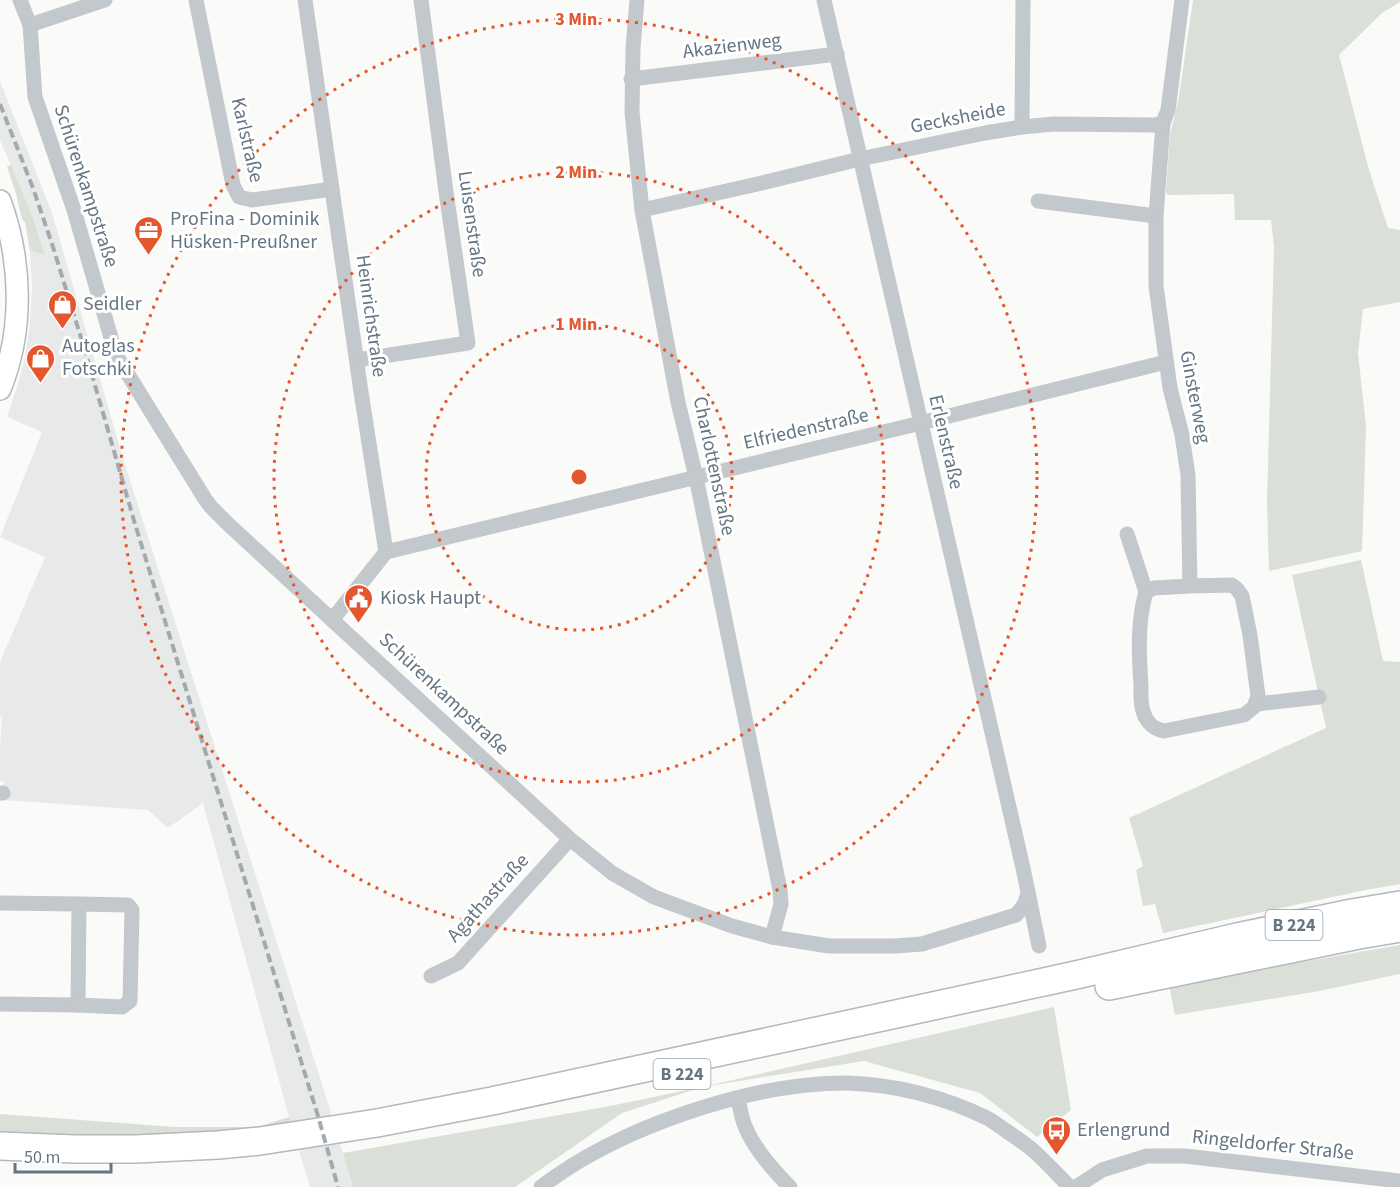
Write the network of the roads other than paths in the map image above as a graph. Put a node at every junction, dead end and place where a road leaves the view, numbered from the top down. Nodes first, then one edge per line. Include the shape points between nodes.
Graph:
1 (20, 0) edge
2 (105, 0) edge
3 (196, 0) edge
4 (305, 0) edge
5 (422, 0) edge
6 (637, 0) edge
7 (824, 0) edge
8 (1023, 0) edge
9 (1182, 0) edge
10 (30, 25) junction
11 (837, 54) junction
12 (631, 79) junction
13 (1163, 123) junction
14 (1022, 127) junction
15 (860, 159) junction
16 (332, 189) junction
17 (1038, 201) dead end
18 (0, 203) edge
19 (642, 210) junction
20 (1156, 216) junction
21 (357, 360) junction
22 (1166, 362) junction
23 (0, 389) edge
24 (921, 423) junction
25 (696, 477) junction
26 (1127, 534) dead end
27 (386, 552) junction
28 (1190, 585) junction
29 (1146, 592) junction
30 (332, 620) junction
31 (1319, 697) dead end
32 (1256, 704) junction
33 (570, 839) junction
34 (1028, 893) junction
35 (0, 903) edge
36 (79, 904) junction
37 (1400, 905) edge
38 (1355, 924) junction
39 (1400, 928) edge
40 (772, 937) junction
41 (1039, 946) dead end
42 (431, 976) dead end
43 (0, 1004) edge
44 (78, 1005) junction
45 (738, 1098) junction
46 (0, 1146) edge
47 (0, 1161) edge
48 (1400, 1181) edge
49 (541, 1187) edge
50 (790, 1187) edge
51 (1070, 1187) edge
52 (1076, 1187) edge

1 - 10 street, Schürenkampstraße
2 - 10 street
3 - 16 street, Karlstraße via 232,185 239,197 252,200
4 - 16 street, Heinrichstraße
5 - 21 street, Luisenstraße via 468,343
6 - 12 street, Charlottenstraße
7 - 11 street, Erlenstraße
8 - 14 street
9 - 13 street
10 - 30 street, Schürenkampstraße via 35,97 74,210 116,355 211,507
11 - 12 street, Akazienweg
11 - 15 street, Erlenstraße
12 - 19 street, Charlottenstraße
13 - 14 street, Gecksheide
13 - 20 street, Ginsterweg
14 - 15 street, Gecksheide
15 - 19 street, Gecksheide
15 - 24 street, Erlenstraße
16 - 21 street, Heinrichstraße
17 - 20 street
18 - 23 street via 18,286 16,331
19 - 25 street, Charlottenstraße
20 - 22 street, Ginsterweg via 1156,286
21 - 27 street, Heinrichstraße
22 - 24 street, Elfriedenstraße
22 - 28 street, Ginsterweg via 1188,475
24 - 25 street, Elfriedenstraße
24 - 34 street, Erlenstraße
25 - 27 street, Elfriedenstraße
25 - 40 street, Charlottenstraße via 780,890 781,904
26 - 29 street
27 - 30 street
28 - 29 street
28 - 32 street via 1232,585 1240,592 1250,635
29 - 32 street via 1140,661 1142,708 1149,723 1164,731 1244,715
30 - 33 street, Schürenkampstraße
31 - 32 street
33 - 40 street, Schürenkampstraße via 612,873 654,897
33 - 42 street, Agathastraße via 458,963
34 - 40 street, Schürenkampstraße via 1016,915 922,944 830,946
34 - 41 street, Erlenstraße
35 - 36 street
36 - 44 street
36 - 44 street via 128,905 132,910 130,1001 122,1007
37 - 38 highway
38 - 39 highway
38 - 46 highway, B 224 via 1237,937 377,1124 260,1141 171,1147
38 - 47 highway, B 224 via 914,1025 368,1139 262,1156 134,1165
43 - 44 street
45 - 49 street via 677,1116 608,1145
45 - 50 street via 745,1126 759,1150
45 - 51 street via 794,1087 846,1083 893,1087 938,1098 988,1118 1033,1150
48 - 52 street, Ringeldorfer Straße via 1185,1156 1147,1156 1102,1170

